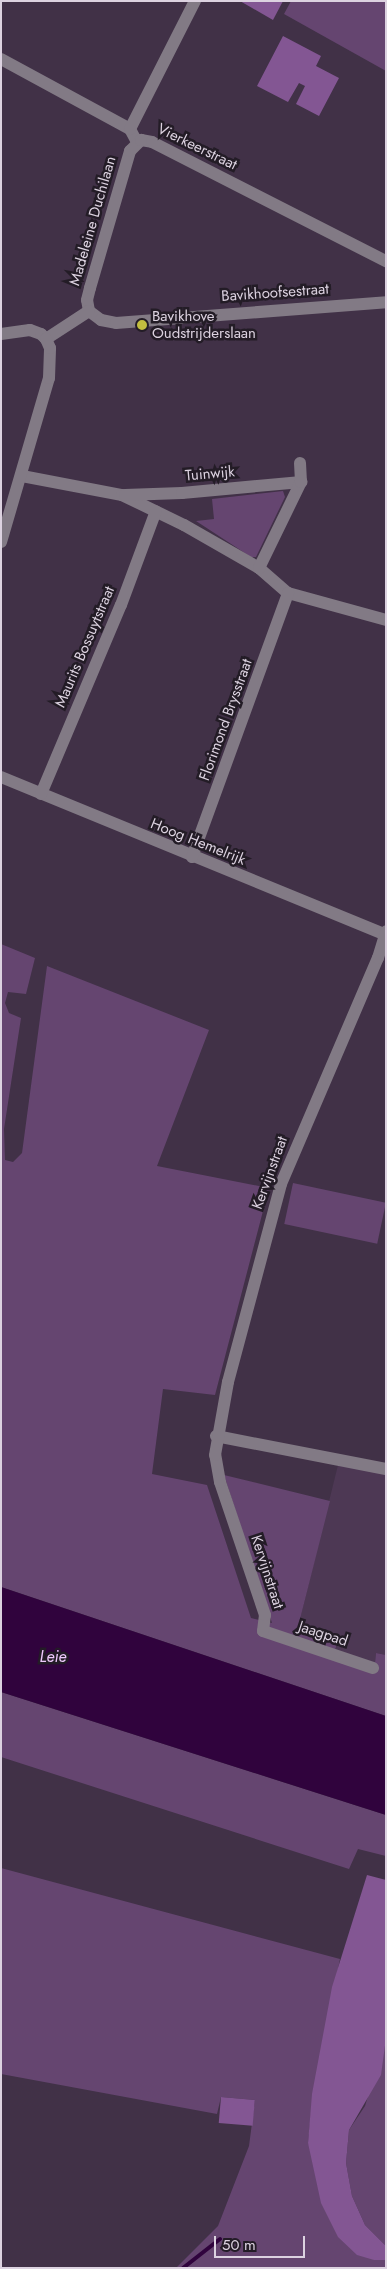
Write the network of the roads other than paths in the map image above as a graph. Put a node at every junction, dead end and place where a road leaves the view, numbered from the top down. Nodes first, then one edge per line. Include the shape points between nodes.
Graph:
1 (195, 1) edge
2 (1, 59) edge
3 (130, 129) junction
4 (137, 142) junction
5 (386, 261) edge
6 (386, 302) edge
7 (89, 311) junction
8 (1, 334) edge
9 (46, 339) junction
10 (300, 463) dead end
11 (22, 476) junction
12 (301, 482) junction
13 (122, 495) junction
14 (156, 511) junction
15 (1, 542) edge
16 (259, 568) junction
17 (288, 593) junction
18 (386, 620) edge
19 (1, 777) edge
20 (41, 794) junction
21 (192, 857) junction
22 (385, 934) edge
23 (216, 1436) junction
24 (386, 1469) edge
25 (263, 1631) joint
26 (373, 1668) dead end

1 - 3 street
2 - 3 street
3 - 4 street, Vierkeerstraat
4 - 5 street, Vierkeerstraat via 152,142
4 - 7 street, Madeleine Duchilaan via 130,151 98,258 87,300
6 - 7 street, Bavikhoofsestraat via 116,322 101,320
7 - 9 street
8 - 9 street via 30,330
9 - 11 street via 50,348 49,378
10 - 12 street
11 - 13 street, Tuinwijk
11 - 15 street
12 - 13 street, Tuinwijk
12 - 16 street
13 - 14 street, Tuinwijk
14 - 16 street, Tuinwijk
14 - 20 street, Maurits Bossuytstraat via 121,605
16 - 17 street, Tuinwijk
17 - 18 street, Tuinwijk
17 - 21 street, Florimond Brysstraat
19 - 20 street, Hoog Hemelrijk
20 - 21 street, Hoog Hemelrijk
21 - 22 street, Hoog Hemelrijk
22 - 23 street, Kervijnstraat via 378,958 281,1184 256,1265
23 - 24 street
23 - 25 street, Kervijnstraat via 217,1472 265,1615
25 - 26 street, Jaagpad

